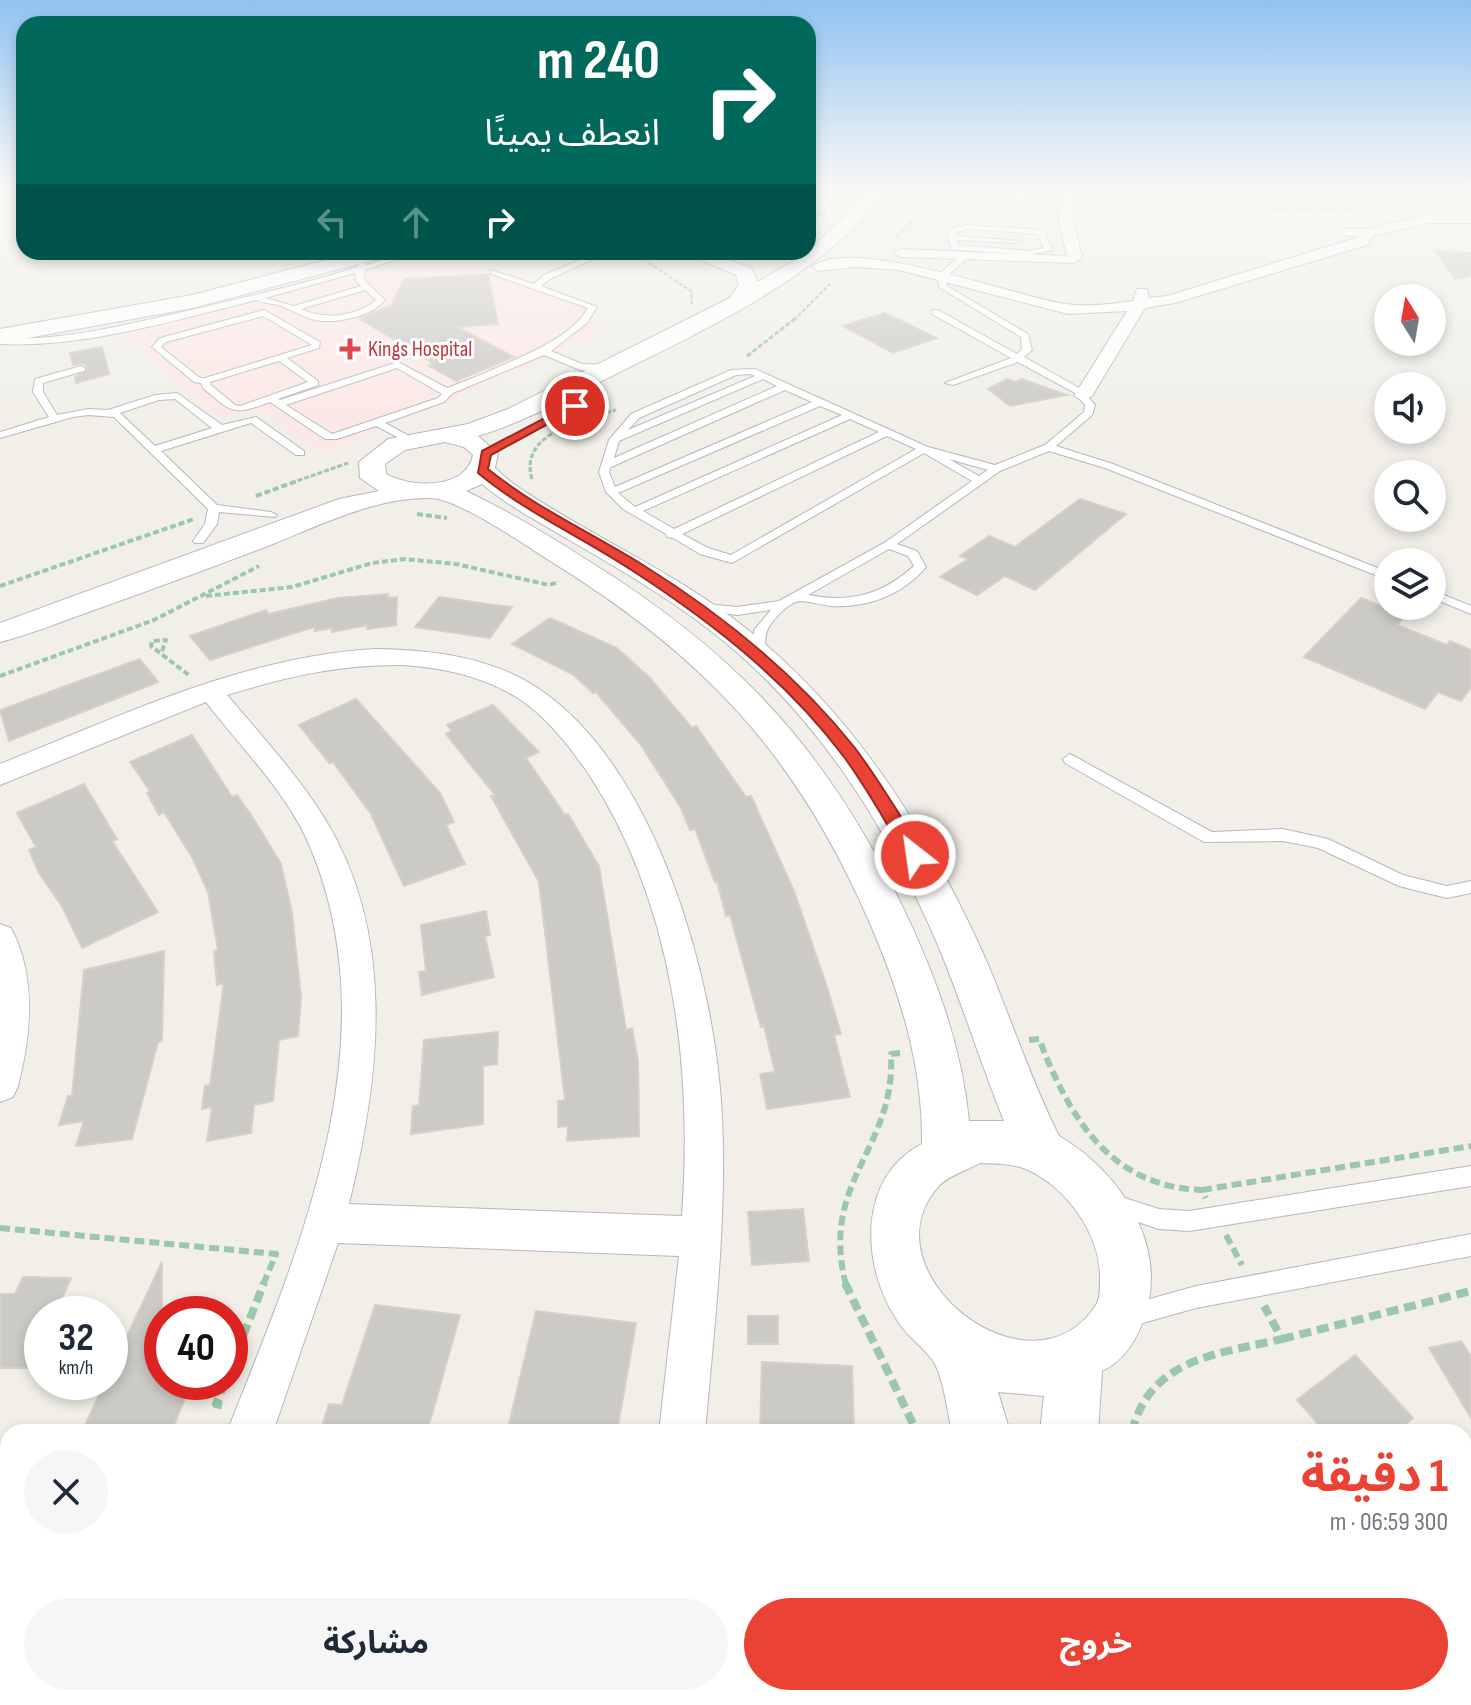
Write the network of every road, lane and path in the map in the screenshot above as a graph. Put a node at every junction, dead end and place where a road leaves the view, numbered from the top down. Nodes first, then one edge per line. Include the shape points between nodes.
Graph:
1 (248, 269) edge
2 (330, 269) edge
3 (341, 269) edge
4 (366, 269) edge
5 (567, 269) edge
6 (655, 269) edge
7 (739, 269) edge
8 (794, 269) edge
9 (817, 269) edge
10 (901, 269) edge
11 (951, 269) edge
12 (1273, 269) edge
13 (494, 272) dead end
14 (941, 277) junction
15 (1153, 285) dead end
16 (368, 287) junction
17 (535, 287) junction
18 (244, 300) junction
19 (701, 300) dead end
20 (1141, 302) junction
21 (736, 304) junction
22 (292, 309) junction
23 (935, 312) dead end
24 (304, 316) junction
25 (0, 322) edge
26 (283, 322) junction
27 (105, 331) junction
28 (134, 334) dead end
29 (0, 338) edge
30 (145, 341) dead end
31 (155, 345) junction
32 (538, 352) junction
33 (281, 358) junction
34 (1017, 359) junction
35 (617, 367) junction
36 (81, 369) dead end
37 (205, 381) junction
38 (344, 382) junction
39 (315, 383) junction
40 (950, 383) dead end
41 (581, 385) junction
42 (785, 386) junction
43 (446, 392) junction
44 (1083, 396) junction
45 (823, 401) junction
46 (276, 402) junction
47 (235, 408) junction
48 (110, 413) junction
49 (851, 415) junction
50 (55, 419) junction
51 (247, 420) junction
52 (378, 423) junction
53 (363, 428) junction
54 (220, 429) junction
55 (887, 432) junction
56 (6, 434) edge
57 (448, 436) junction
58 (148, 446) junction
59 (390, 447) junction
60 (1049, 447) junction
61 (924, 449) junction
62 (300, 453) dead end
63 (484, 462) junction
64 (606, 465) junction
65 (996, 469) junction
66 (979, 481) junction
67 (611, 492) junction
68 (419, 498) junction
69 (216, 510) junction
70 (634, 511) junction
71 (271, 515) junction
72 (456, 521) dead end
73 (671, 535) junction
74 (199, 541) junction
75 (888, 545) junction
76 (268, 559) dead end
77 (1374, 570) edge
78 (556, 579) dead end
79 (0, 586) edge
80 (206, 596) junction
81 (797, 597) junction
82 (1446, 600) edge
83 (696, 605) junction
84 (782, 605) junction
85 (0, 610) edge
86 (1471, 610) edge
87 (0, 633) edge
88 (162, 651) dead end
89 (759, 656) junction
90 (0, 676) edge
91 (212, 693) junction
92 (1070, 759) dead end
93 (0, 775) edge
94 (1471, 887) edge
95 (0, 937) edge
96 (994, 1045) junction
97 (936, 1051) junction
98 (0, 1086) edge
99 (1471, 1146) edge
100 (946, 1150) junction
101 (1042, 1152) junction
102 (1471, 1176) edge
103 (1202, 1190) junction
104 (1099, 1198) junction
105 (1217, 1218) junction
106 (325, 1223) junction
107 (0, 1228) edge
108 (701, 1237) junction
109 (1471, 1245) edge
110 (1253, 1285) junction
111 (1471, 1291) edge
112 (1115, 1320) junction
113 (248, 1324) edge
114 (1282, 1339) junction
115 (957, 1348) junction
116 (1075, 1360) junction
117 (253, 1424) edge
118 (683, 1424) edge
119 (914, 1424) edge
120 (979, 1424) edge
121 (1070, 1424) edge
122 (1134, 1424) edge

1 - 25 main road
2 - 29 main road
3 - 18 lane
4 - 16 lane via 360,281
5 - 17 lane
6 - 19 path via 691,291 691,305
7 - 21 street via 749,284
8 - 21 street
9 - 63 street via 702,342 516,434
10 - 14 street
11 - 14 lane
12 - 20 street via 1169,300
13 - 17 lane
14 - 20 street via 1068,309 1104,310
14 - 34 lane via 943,287 1025,336 1027,350
15 - 20 street via 1142,289
16 - 22 lane
16 - 24 lane via 381,297 373,307 332,320
17 - 32 lane via 593,307 572,335
18 - 22 lane via 275,301
18 - 27 lane
20 - 44 street
21 - 35 street
22 - 24 lane
23 - 34 lane
24 - 26 lane
26 - 31 lane via 259,313
26 - 33 lane via 318,344
27 - 28 lane
27 - 29 lane via 50,341
30 - 31 lane
31 - 37 lane
32 - 35 lane via 580,367
32 - 41 lane
32 - 43 lane via 509,369
33 - 37 lane
33 - 39 lane
34 - 40 lane
34 - 44 lane
35 - 41 street
36 - 50 lane via 38,381 38,392
37 - 47 lane
38 - 39 lane
38 - 43 lane via 398,365
38 - 46 lane
39 - 46 lane
41 - 57 street via 496,423
42 - 45 lane
42 - 64 lane
42 - 64 lane via 752,371 734,372 695,388 635,416 614,440
43 - 52 lane via 441,400
44 - 60 lane via 1089,413
45 - 49 lane
45 - 67 lane
46 - 47 lane
46 - 53 lane via 325,436
47 - 51 lane
48 - 50 lane
48 - 54 lane via 177,396
48 - 58 lane via 122,418
49 - 55 lane
49 - 70 lane
50 - 56 lane
51 - 54 lane
51 - 62 lane via 257,421
52 - 53 lane
52 - 59 lane
53 - 59 lane
54 - 58 lane
55 - 61 lane
55 - 73 lane
56 - 58 lane via 91,420 111,423
57 - 59 street
57 - 63 street via 473,442
58 - 69 lane
59 - 68 street via 373,478
59 - 69 path via 361,448 347,464
59 - 71 street via 335,489
60 - 65 lane
60 - 77 lane
61 - 65 lane
61 - 66 lane
61 - 73 lane via 732,559
63 - 68 street via 464,482
63 - 83 street via 513,496
64 - 67 lane
65 - 66 lane
66 - 75 lane
67 - 70 lane
68 - 72 path
68 - 87 street via 348,505
68 - 97 street via 479,507 661,619 762,711 807,770 859,858 907,964
69 - 71 lane
69 - 74 lane
69 - 79 path
70 - 73 lane
71 - 74 street
74 - 85 street
75 - 81 lane
75 - 81 lane via 913,554 920,567 871,600 839,604
76 - 80 path
78 - 80 path via 559,585 553,586 466,566 404,559 292,587
80 - 90 path via 115,636
81 - 84 lane
82 - 86 lane
83 - 84 lane via 737,611
83 - 89 street
84 - 89 lane via 760,630
88 - 91 path via 193,680 202,677
89 - 96 street via 850,753 890,811 928,877 962,953
91 - 93 street
91 - 106 street via 301,808 326,847 344,892 360,1002 358,1067
91 - 108 street via 307,664 398,657 482,672 518,687 564,725 611,788 645,851 673,925 693,1012 704,1115
92 - 94 lane via 1210,838 1283,835 1322,843 1399,880 1447,892
95 - 98 street via 13,990 9,1056
96 - 101 street
96 - 103 path via 1039,1039 1069,1108 1105,1150 1154,1182 1182,1192
97 - 100 street via 947,1114
97 - 119 path via 891,1054 894,1093 889,1112 845,1188 838,1238 847,1292 894,1375
99 - 103 path
100 - 101 street via 987,1141
100 - 115 street via 917,1170 898,1200 892,1238 901,1278 923,1317
101 - 104 street via 1073,1171
102 - 105 lane
103 - 105 path
104 - 105 lane via 1159,1219
104 - 112 street via 1116,1227 1125,1259 1125,1291
105 - 110 path
106 - 108 street
106 - 117 street
107 - 113 path via 276,1254
108 - 118 street
109 - 110 lane
110 - 112 lane
110 - 114 path
111 - 114 path
112 - 116 street via 1098,1343
114 - 122 path via 1172,1369 1141,1400
115 - 116 street via 996,1365 1037,1370
115 - 120 street
116 - 121 street

